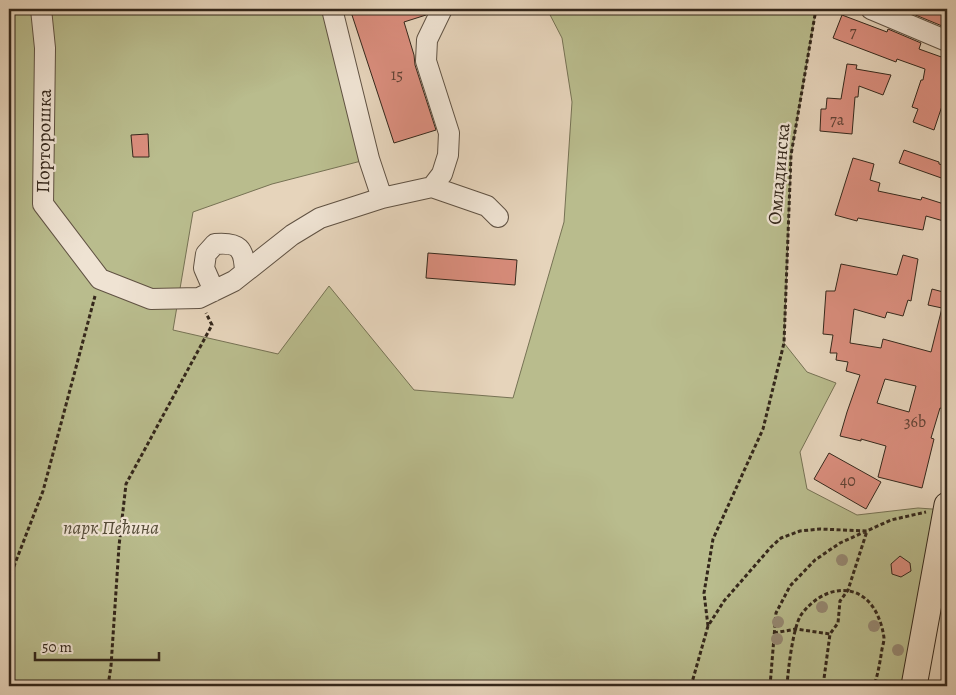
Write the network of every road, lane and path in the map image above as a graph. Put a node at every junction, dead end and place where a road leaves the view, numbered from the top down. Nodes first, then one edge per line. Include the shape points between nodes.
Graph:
1 (41, 9) edge
2 (332, 9) edge
3 (442, 9) edge
4 (816, 9) edge
5 (871, 9) edge
6 (947, 41) edge
7 (432, 186) junction
8 (382, 198) junction
9 (498, 217) dead end
10 (245, 272) junction
11 (100, 279) junction
12 (206, 294) junction
13 (947, 507) edge
14 (867, 531) junction
15 (9, 579) edge
16 (848, 590) junction
17 (708, 626) junction
18 (796, 628) junction
19 (774, 633) junction
20 (830, 634) junction
21 (770, 684) edge
22 (108, 686) edge
23 (691, 686) edge
24 (787, 686) edge
25 (793, 686) edge
26 (823, 686) edge
27 (874, 686) edge
28 (914, 686) edge

1 - 11 street, Порторошка via 45,48 43,204
2 - 8 street via 369,159
3 - 7 street via 426,40 426,61 449,133 448,155 442,174
4 - 17 path, Омладинска via 791,155 784,343 763,429 713,540 704,593
5 - 6 street
7 - 8 street
7 - 9 street via 487,206
8 - 10 street via 320,218 292,234
10 - 12 street
10 - 12 street via 245,257 239,248 229,243 215,244 206,254
11 - 12 street via 151,299
11 - 15 path via 43,491
12 - 22 path via 212,325 126,484
13 - 14 path via 891,520
13 - 28 main road
14 - 16 path
14 - 17 path via 800,531 782,538 743,577
14 - 19 path via 840,543 815,560 790,586 776,614
16 - 18 path via 836,590 819,598 801,616
16 - 20 path via 840,601 838,623
16 - 27 path via 862,595 871,603 880,620 884,638
17 - 23 path
18 - 19 path
18 - 20 path
18 - 24 path
19 - 21 path
20 - 26 path
21 - 24 path
24 - 25 path

